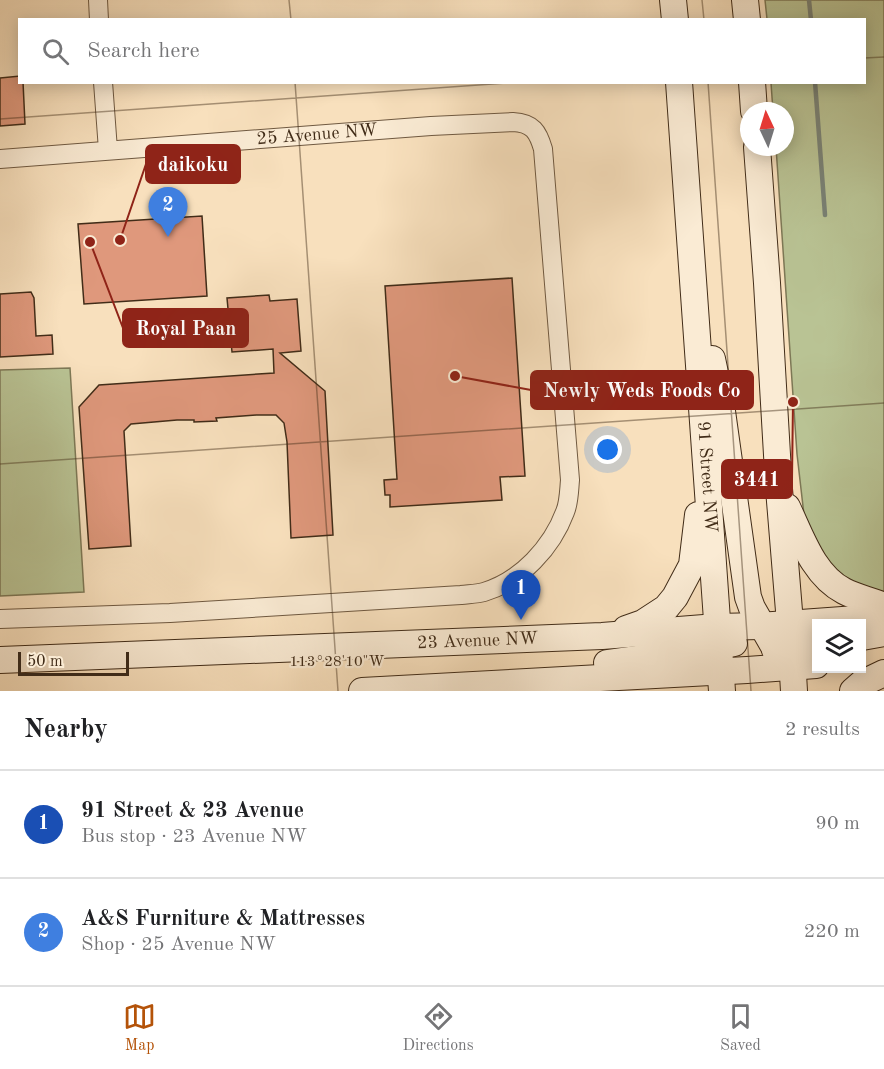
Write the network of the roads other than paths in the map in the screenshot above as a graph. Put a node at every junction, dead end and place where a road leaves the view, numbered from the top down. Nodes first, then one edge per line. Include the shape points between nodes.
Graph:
1 (98, 0) edge
2 (673, 0) edge
3 (746, 0) edge
4 (99, 18) edge
5 (675, 18) edge
6 (747, 18) edge
7 (103, 84) edge
8 (679, 84) edge
9 (752, 84) edge
10 (753, 102) edge
11 (108, 150) junction
12 (758, 156) edge
13 (0, 159) edge
14 (692, 270) junction
15 (704, 431) junction
16 (779, 489) junction
17 (884, 606) edge
18 (884, 617) edge
19 (0, 619) edge
20 (884, 633) edge
21 (602, 636) junction
22 (866, 636) edge
23 (812, 643) edge
24 (785, 644) edge
25 (736, 656) edge
26 (0, 660) edge
27 (884, 661) edge
28 (866, 662) edge
29 (884, 673) edge
30 (571, 680) junction
31 (721, 681) edge
32 (426, 688) junction
33 (362, 691) edge
34 (632, 691) edge
35 (794, 691) edge
36 (853, 691) edge

1 - 4 street
2 - 5 main road
3 - 6 main road
7 - 11 street
8 - 14 main road, 91 Street NW
9 - 10 main road
11 - 13 street, 25 Avenue NW
11 - 19 street, 25 Avenue NW via 431,126 513,122 534,129 543,149 570,480 566,512 550,542 533,561 505,583 484,592 170,613
12 - 16 main road
14 - 15 main road, 91 Street NW
14 - 24 main road via 720,397 748,597 752,609
15 - 21 main road via 692,565 666,608 643,623
15 - 25 main road, 91 Street NW
16 - 17 main road via 821,572 844,591
16 - 24 main road
18 - 24 main road, 23 Avenue NW
20 - 22 main road
21 - 25 main road, 23 Avenue NW
21 - 26 main road, 23 Avenue NW
23 - 24 main road
24 - 25 main road
24 - 25 main road, 23 Avenue NW
24 - 35 main road
25 - 31 main road, 23 Avenue NW
25 - 32 main road via 689,651
27 - 28 main road
29 - 36 main road
30 - 31 main road, 23 Avenue NW
30 - 32 main road, 23 Avenue NW
30 - 34 main road
32 - 33 main road, 23 Avenue NW

